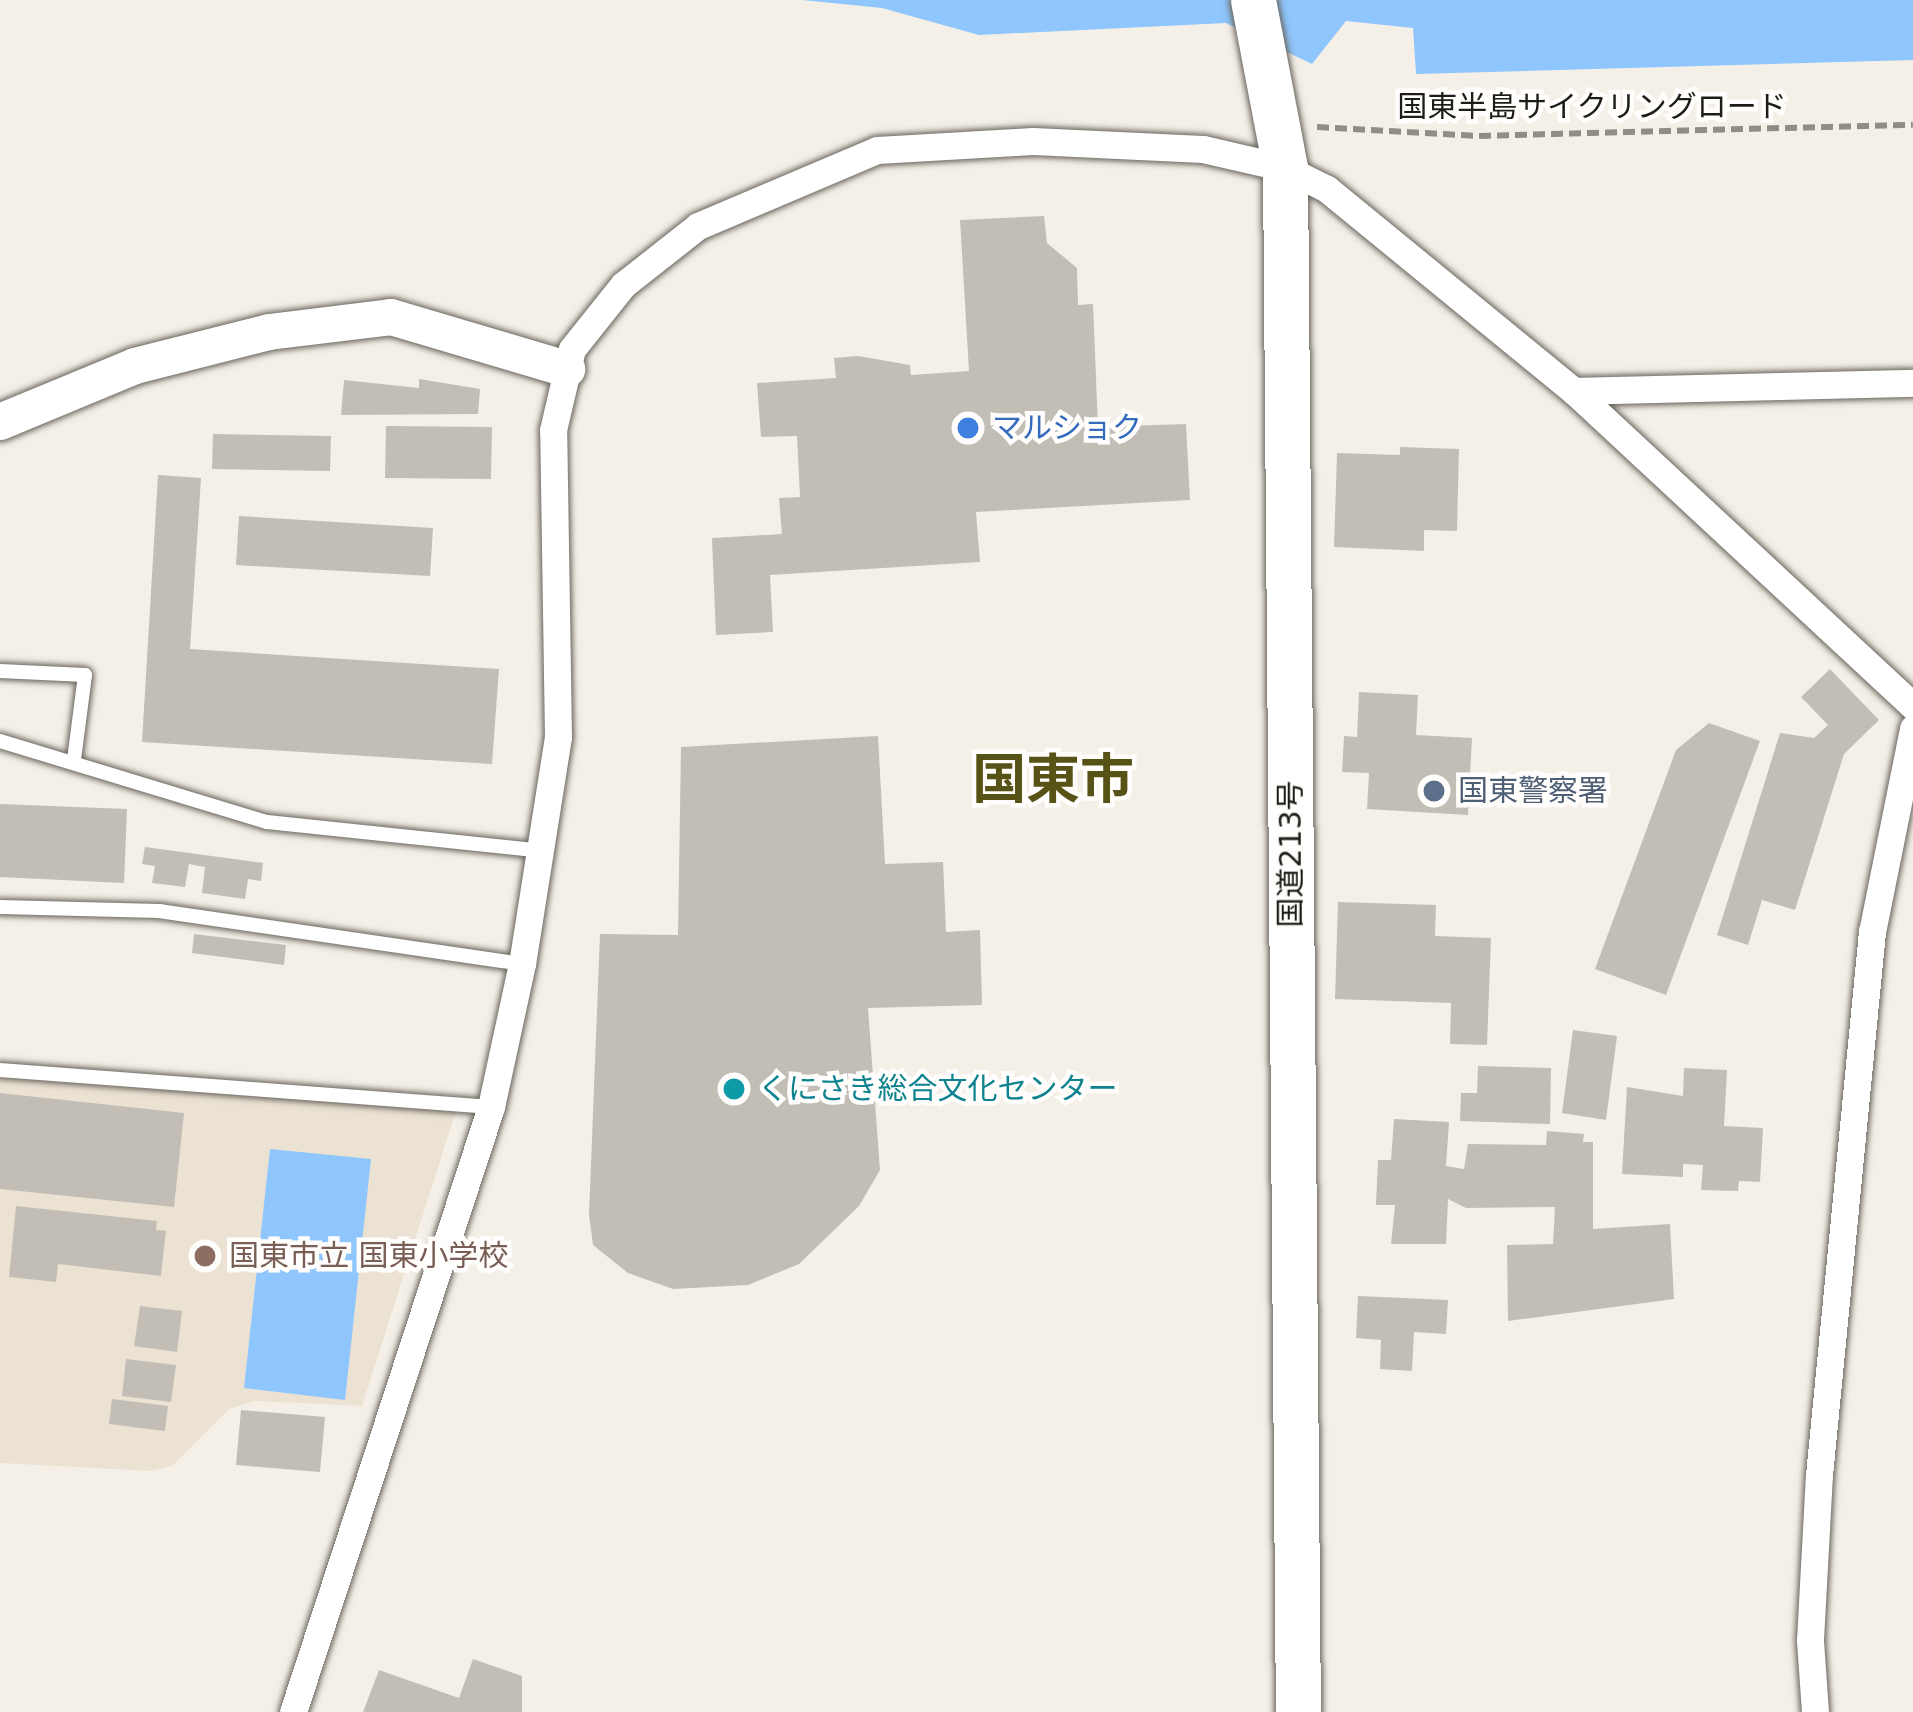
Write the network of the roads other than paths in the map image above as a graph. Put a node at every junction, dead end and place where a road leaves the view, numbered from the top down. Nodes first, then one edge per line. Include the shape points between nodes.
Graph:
1 (1253, 0) edge
2 (1278, 147) junction
3 (567, 369) junction
4 (1913, 383) edge
5 (1574, 391) junction
6 (0, 422) edge
7 (0, 671) edge
8 (1913, 706) edge
9 (1913, 728) edge
10 (0, 741) edge
11 (74, 760) junction
12 (542, 851) junction
13 (0, 908) edge
14 (522, 964) junction
15 (0, 1070) edge
16 (491, 1107) junction
17 (293, 1712) edge
18 (1298, 1712) edge
19 (1815, 1712) edge

1 - 2 highway, 国道213号
2 - 3 street via 1033,141 877,150 698,226 623,285 572,349
2 - 5 street
2 - 18 highway, 国道213号
3 - 6 street via 391,317 269,332 135,366
3 - 12 street via 554,430 558,736
4 - 5 street
5 - 8 street
7 - 11 lane via 85,675
9 - 19 street via 1872,932 1819,1475 1810,1640
10 - 11 lane
11 - 12 lane via 267,822
12 - 14 street
13 - 14 lane via 160,911
14 - 16 street
15 - 16 lane
16 - 17 street

